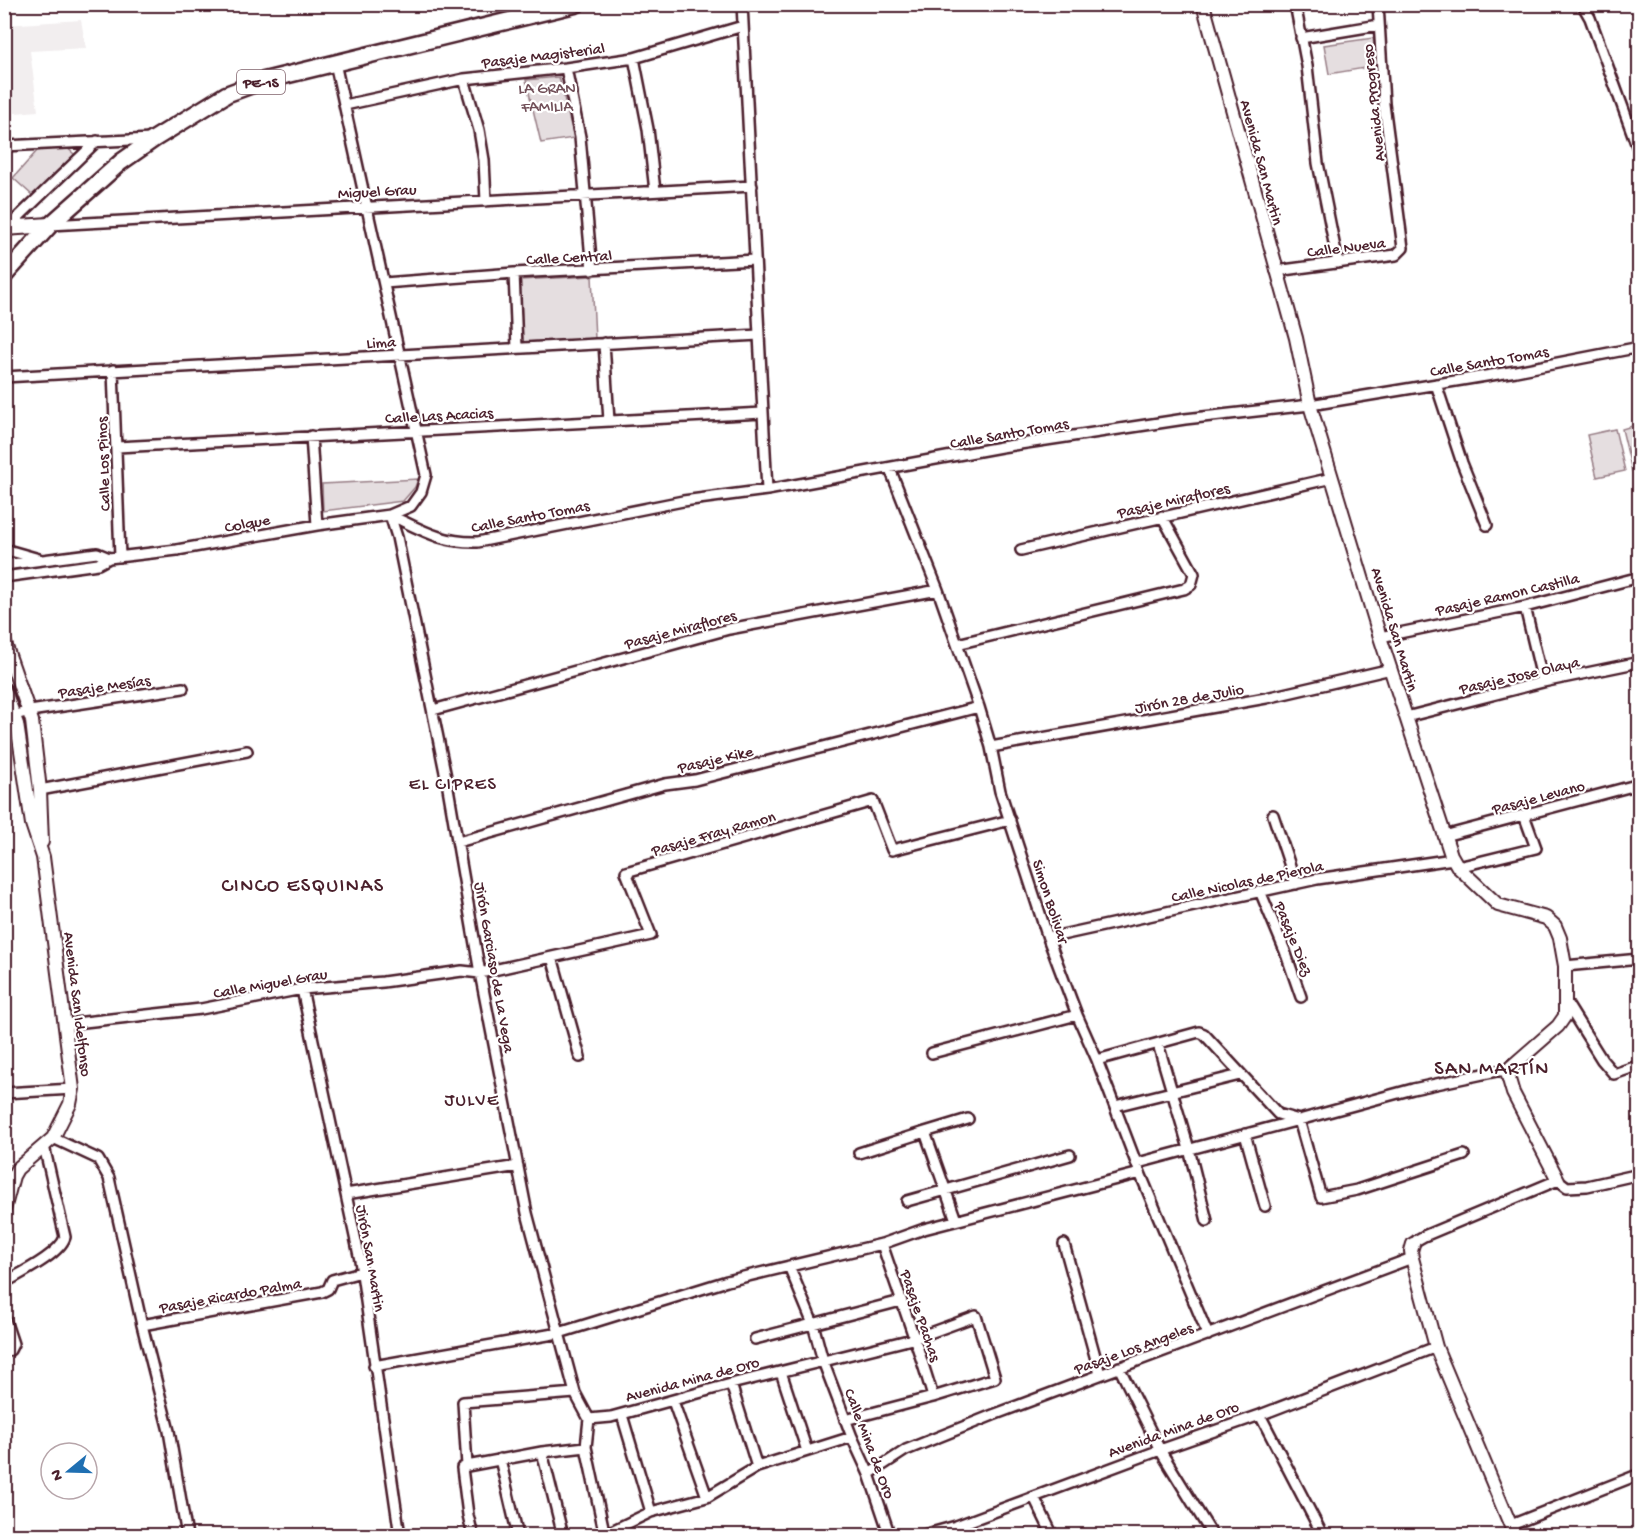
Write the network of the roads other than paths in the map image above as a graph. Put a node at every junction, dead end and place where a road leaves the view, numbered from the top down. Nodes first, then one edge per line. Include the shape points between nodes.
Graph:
1 (577, 4) edge
2 (742, 4) edge
3 (1203, 4) edge
4 (1295, 4) edge
5 (1378, 4) edge
6 (1582, 4) edge
7 (1379, 25) junction
8 (743, 26) junction
9 (1301, 38) junction
10 (634, 58) junction
11 (335, 63) junction
12 (566, 68) junction
13 (464, 79) junction
14 (345, 105) junction
15 (1635, 130) edge
16 (154, 139) junction
17 (97, 141) junction
18 (71, 143) junction
19 (4, 146) edge
20 (1640, 154) edge
21 (79, 158) junction
22 (752, 186) junction
23 (655, 191) junction
24 (586, 195) junction
25 (1395, 199) joint
26 (486, 201) junction
27 (368, 207) junction
28 (50, 225) junction
29 (6, 228) edge
30 (755, 260) junction
31 (1338, 263) junction
32 (592, 270) junction
33 (1276, 271) junction
34 (514, 273) junction
35 (4, 276) edge
36 (384, 283) junction
37 (759, 335) junction
38 (604, 344) junction
39 (1640, 347) edge
40 (517, 348) junction
41 (400, 355) junction
42 (113, 370) junction
43 (4, 377) edge
44 (1436, 384) junction
45 (1310, 405) junction
46 (763, 413) junction
47 (609, 421) junction
48 (416, 430) junction
49 (311, 436) junction
50 (117, 447) junction
51 (890, 469) junction
52 (1332, 478) junction
53 (767, 490) junction
54 (390, 515) junction
55 (1162, 516) junction
56 (317, 525) junction
57 (1487, 525) dead end
58 (4, 549) edge
59 (1022, 550) dead end
60 (120, 557) junction
61 (110, 558) junction
62 (44, 560) junction
63 (4, 565) edge
64 (4, 577) edge
65 (1640, 577) edge
66 (938, 590) junction
67 (1525, 607) junction
68 (1380, 637) junction
69 (4, 641) edge
70 (957, 644) junction
71 (1640, 662) edge
72 (1391, 669) junction
73 (1543, 682) junction
74 (183, 688) dead end
75 (4, 689) edge
76 (979, 707) junction
77 (433, 710) junction
78 (30, 711) junction
79 (9, 717) edge
80 (1406, 717) junction
81 (991, 747) junction
82 (247, 751) dead end
83 (1640, 784) edge
84 (40, 790) junction
85 (1273, 815) dead end
86 (1524, 815) junction
87 (1010, 820) junction
88 (1444, 836) junction
89 (458, 842) junction
90 (42, 852) junction
91 (1456, 863) junction
92 (1296, 884) junction
93 (1260, 891) junction
94 (1048, 938) junction
95 (552, 957) junction
96 (1640, 959) edge
97 (1565, 966) junction
98 (480, 973) junction
99 (302, 989) junction
100 (1301, 997) dead end
101 (1567, 1004) junction
102 (1077, 1015) junction
103 (66, 1024) junction
104 (1158, 1044) junction
105 (932, 1053) dead end
106 (580, 1057) dead end
107 (1097, 1060) junction
108 (1640, 1065) edge
109 (1510, 1071) junction
110 (1240, 1074) junction
111 (73, 1089) junction
112 (1171, 1091) junction
113 (4, 1094) edge
114 (1115, 1106) junction
115 (968, 1119) dead end
116 (1299, 1120) junction
117 (925, 1132) junction
118 (1245, 1134) junction
119 (48, 1142) junction
120 (1189, 1149) junction
121 (860, 1153) dead end
122 (1070, 1155) dead end
123 (1464, 1155) dead end
124 (518, 1166) junction
125 (1139, 1168) junction
126 (1640, 1174) edge
127 (1558, 1180) junction
128 (946, 1190) junction
129 (346, 1194) junction
130 (907, 1201) dead end
131 (1265, 1206) dead end
132 (4, 1210) edge
133 (956, 1221) junction
134 (1207, 1221) dead end
135 (882, 1244) junction
136 (1064, 1244) dead end
137 (1413, 1244) joint
138 (1412, 1258) junction
139 (789, 1266) junction
140 (361, 1272) junction
141 (4, 1283) edge
142 (901, 1301) junction
143 (4, 1317) edge
144 (813, 1324) junction
145 (142, 1325) junction
146 (559, 1333) junction
147 (1208, 1335) junction
148 (916, 1338) junction
149 (755, 1339) dead end
150 (1436, 1347) junction
151 (4, 1353) edge
152 (824, 1361) junction
153 (374, 1366) junction
154 (1119, 1367) junction
155 (781, 1372) junction
156 (1100, 1374) junction
157 (731, 1384) junction
158 (575, 1393) junction
159 (933, 1397) junction
160 (673, 1401) junction
161 (622, 1415) junction
162 (1260, 1415) junction
163 (589, 1419) junction
164 (845, 1420) junction
165 (852, 1437) junction
166 (586, 1447) junction
167 (1160, 1450) junction
168 (807, 1451) junction
169 (542, 1452) junction
170 (500, 1459) junction
171 (467, 1466) junction
172 (757, 1467) junction
173 (869, 1474) junction
174 (1640, 1474) edge
175 (707, 1497) junction
176 (1034, 1497) junction
177 (651, 1512) junction
178 (1513, 1530) edge
179 (604, 1535) edge
180 (186, 1536) edge
181 (400, 1536) edge
182 (473, 1536) edge
183 (518, 1536) edge
184 (563, 1536) edge
185 (890, 1536) edge
186 (920, 1536) edge
187 (1053, 1536) edge
188 (1213, 1536) edge
189 (1323, 1536) edge

1 - 11 highway, PE-1S
2 - 8 street
3 - 33 street, Avenida San Martin
4 - 9 street
5 - 7 street, Avenida Progreso
6 - 15 street
7 - 9 street
7 - 25 street, Avenida Progreso
8 - 10 street, Pasaje Magisterial
8 - 22 street
9 - 31 street via 1318,163
10 - 12 street, Pasaje Magisterial
10 - 23 street
11 - 14 street
11 - 16 highway, PE-1S via 227,94
12 - 13 street, Pasaje Magisterial
12 - 24 street via 580,137
13 - 14 street, Pasaje Magisterial
13 - 26 street via 479,130
14 - 27 street
15 - 20 street
16 - 17 street
16 - 28 highway, PE-1S via 121,162
17 - 18 street
17 - 21 street
18 - 19 street
18 - 21 street
21 - 29 street
22 - 23 street, Miguel Grau
22 - 30 street
23 - 24 street, Miguel Grau
24 - 26 street, Miguel Grau
24 - 32 street
25 - 31 street, Calle Nueva via 1403,248 1396,255
26 - 27 street, Miguel Grau
27 - 28 street, Miguel Grau
27 - 36 street
28 - 29 main road, Miguel Grau
28 - 35 highway, PE-1S
30 - 32 street, Calle Central
30 - 37 street
31 - 33 street, Calle Nueva
32 - 34 street, Calle Central
33 - 45 street, Avenida San Martin
34 - 36 street, Calle Central
34 - 40 street
36 - 41 street
37 - 38 street, Lima
37 - 46 street
38 - 40 street, Lima
38 - 47 street
39 - 44 street, Calle Santo Tomas
40 - 41 street, Lima
41 - 42 street, Lima
41 - 48 street
42 - 43 street, Lima
42 - 50 street, Calle Los Pinos
44 - 45 street, Calle Santo Tomas
44 - 57 street
45 - 51 street, Calle Santo Tomas via 1001,447
45 - 52 street, Avenida San Martin
46 - 47 street, Calle Las Acacias
46 - 53 street
47 - 48 street, Calle Las Acacias
48 - 49 street, Calle Las Acacias
48 - 54 street via 426,475 421,492 411,506
49 - 50 street, Calle Las Acacias
49 - 56 street
50 - 60 street, Calle Los Pinos
51 - 53 street, Calle Santo Tomas
51 - 66 street, Simon Bolivar
52 - 55 street, Pasaje Miraflores
52 - 68 street, Avenida San Martin
53 - 54 street, Calle Santo Tomas via 682,501 464,543 436,538
54 - 56 street, Colque
54 - 77 street, Jirón Garciaso de La Vega
55 - 59 street, Pasaje Miraflores
55 - 70 street via 1194,574 1191,585
56 - 60 street, Colque
58 - 62 street, Colque
60 - 61 street, Colque
61 - 62 street, Colque via 97,553
61 - 64 street, Colque via 98,564
62 - 63 street, Colque
65 - 67 street, Pasaje Ramon Castilla
66 - 70 street, Simon Bolivar
66 - 77 street, Pasaje Miraflores via 729,629
67 - 68 street, Pasaje Ramon Castilla
67 - 73 street
68 - 72 street, Avenida San Martin
69 - 78 street, Avenida San Idelfonso
70 - 76 street, Simon Bolivar
71 - 73 street, Pasaje Jose Olaya
72 - 80 street, Avenida San Martin
72 - 81 street, Jirón 28 de Julio via 1266,698
73 - 80 street, Pasaje Jose Olaya
74 - 78 street, Pasaje Mesías
75 - 79 street, Avenida San Idelfonso
76 - 81 street, Simon Bolivar
76 - 89 street, Pasaje Kike via 695,780 665,784
77 - 89 street, Jirón Garciaso de La Vega
78 - 79 street, Pasaje Mesías
78 - 84 street, Avenida San Idelfonso
79 - 90 street, Avenida San Idelfonso via 23,758 32,824
80 - 88 street, Avenida San Martin
81 - 87 street, Simon Bolivar
82 - 84 street
83 - 86 street, Pasaje Levano
84 - 90 street, Avenida San Idelfonso
85 - 92 street
86 - 88 street, Pasaje Levano
86 - 91 street, Calle Nicolas de Pierola via 1536,848
87 - 94 street, Simon Bolivar
87 - 95 street, Pasaje Fray Ramon via 892,850 873,801 626,872 651,935
88 - 91 street, Avenida San Martin
89 - 98 street, Jirón Garciaso de La Vega
90 - 103 street, Avenida San Idelfonso
91 - 92 street, Calle Nicolas de Pierola
91 - 97 street, Avenida San Martin via 1498,905 1533,913 1555,926
92 - 93 street, Calle Nicolas de Pierola
93 - 94 street, Calle Nicolas de Pierola
93 - 100 street, Pasaje Diez
94 - 102 street, Simon Bolivar
95 - 98 street, Pasaje Fray Ramon
95 - 106 street
96 - 97 street
97 - 101 street, Avenida San Martin
98 - 99 street, Calle Miguel Grau via 462,971
98 - 124 street, Jirón Garciaso de La Vega
99 - 103 street, Calle Miguel Grau via 201,1009
99 - 129 street, Jirón San Martin
101 - 108 street via 1614,1074
101 - 109 street via 1558,1026
102 - 105 street
102 - 107 street, Simon Bolivar
103 - 111 street, Avenida San Idelfonso
104 - 107 street
104 - 110 street via 1199,1032
104 - 112 street
107 - 114 street, Simon Bolivar
109 - 116 street via 1413,1089
109 - 127 street via 1513,1093
110 - 112 street
110 - 116 street via 1278,1114
111 - 113 street
111 - 119 street, Avenida San Idelfonso via 70,1104
112 - 114 street
112 - 120 street
114 - 125 street, Simon Bolivar
115 - 117 street
116 - 118 street
116 - 123 street via 1321,1197 1357,1190
117 - 121 street
117 - 128 street
118 - 120 street
118 - 131 street
119 - 132 street, Avenida San Idelfonso via 17,1169
119 - 141 street via 64,1242
119 - 145 street via 91,1154 104,1166
120 - 125 street
120 - 134 street
122 - 128 street
124 - 129 street
124 - 146 street, Jirón Garciaso de La Vega
125 - 133 street
125 - 147 street, Simon Bolivar
126 - 127 street via 1587,1186 1567,1187
127 - 137 street
128 - 130 street
128 - 133 street
129 - 140 street, Jirón San Martin
133 - 135 street
135 - 139 street
135 - 142 street, Pasaje Pachas
136 - 156 street
137 - 138 street
138 - 147 street, Pasaje Los Angeles
138 - 150 street
139 - 144 street, Calle Mina de Oro
139 - 146 street
140 - 145 street, Pasaje Ricardo Palma via 332,1280 322,1292
140 - 153 street, Jirón San Martin
142 - 144 street
142 - 148 street, Pasaje Pachas
143 - 151 street via 13,1344
144 - 149 street
144 - 152 street, Calle Mina de Oro
145 - 180 street via 169,1431
146 - 153 street
146 - 158 street, Jirón Garciaso de La Vega
147 - 154 street, Pasaje Los Angeles
148 - 152 street, Avenida Mina de Oro
148 - 159 street, Pasaje Pachas
148 - 159 street, Avenida Mina de Oro via 976,1316 995,1378
150 - 162 street, Avenida Mina de Oro
150 - 178 street
152 - 155 street, Avenida Mina de Oro
152 - 164 street, Calle Mina de Oro
153 - 181 street, Jirón San Martin
154 - 156 street, Pasaje Los Angeles
154 - 167 street
155 - 157 street, Avenida Mina de Oro
155 - 168 street
156 - 173 street, Pasaje Los Angeles via 906,1450
157 - 160 street, Avenida Mina de Oro
157 - 172 street
158 - 163 street, Jirón Garciaso de La Vega
158 - 171 street via 463,1402
159 - 164 street
160 - 161 street, Avenida Mina de Oro
160 - 175 street
161 - 163 street, Avenida Mina de Oro
161 - 177 street
162 - 167 street, Avenida Mina de Oro
162 - 189 street
163 - 166 street
164 - 165 street, Calle Mina de Oro
165 - 168 street
165 - 173 street, Calle Mina de Oro
166 - 169 street
166 - 179 street
167 - 176 street, Avenida Mina de Oro
167 - 188 street
168 - 172 street
169 - 170 street
169 - 184 street
170 - 171 street
170 - 183 street
171 - 182 street via 462,1468
172 - 175 street
173 - 185 street, Calle Mina de Oro
174 - 178 street
175 - 177 street
176 - 186 street, Avenida Mina de Oro
176 - 187 street
177 - 179 street

